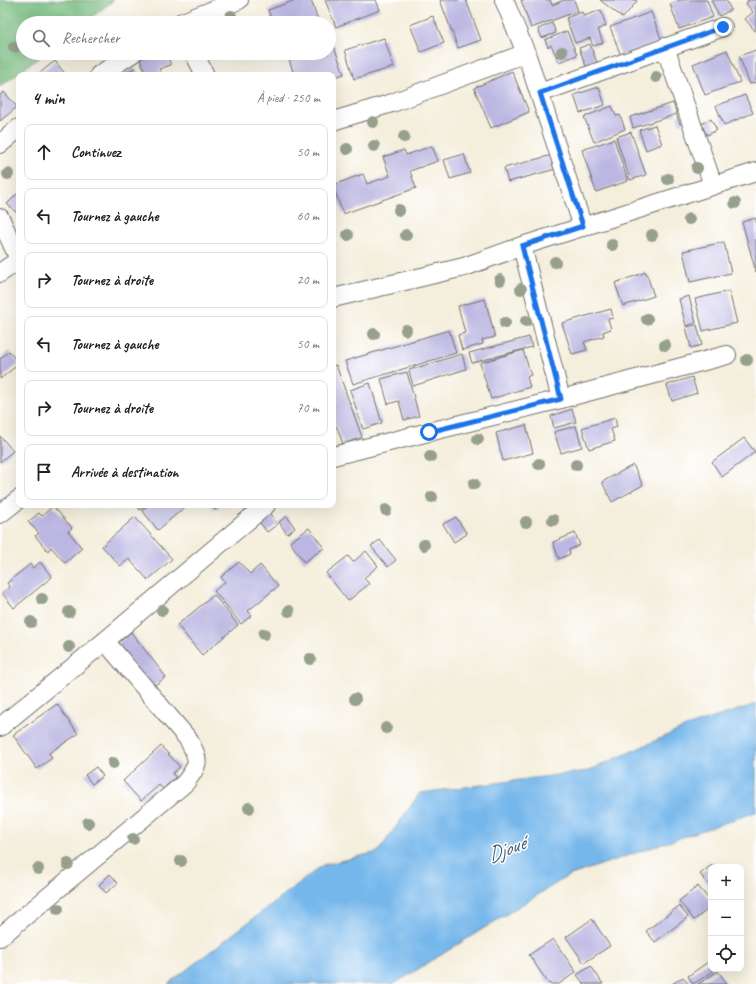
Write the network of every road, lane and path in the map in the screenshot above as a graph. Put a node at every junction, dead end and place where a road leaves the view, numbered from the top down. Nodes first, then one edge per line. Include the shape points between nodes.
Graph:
1 (240, 0) edge
2 (504, 0) edge
3 (198, 16) edge
4 (723, 27) dead end
5 (665, 47) junction
6 (526, 53) junction
7 (122, 60) edge
8 (198, 60) edge
9 (104, 72) edge
10 (204, 72) edge
11 (540, 93) junction
12 (336, 120) edge
13 (16, 131) edge
14 (0, 144) edge
15 (756, 172) edge
16 (712, 186) junction
17 (0, 218) edge
18 (583, 226) junction
19 (522, 246) junction
20 (16, 253) edge
21 (16, 262) edge
22 (0, 273) edge
23 (336, 297) edge
24 (727, 355) dead end
25 (561, 399) junction
26 (336, 455) edge
27 (16, 501) edge
28 (262, 508) edge
29 (0, 514) edge
30 (106, 641) junction
31 (3, 718) edge
32 (0, 937) edge

1 - 3 street
2 - 6 street
4 - 5 street
5 - 11 street
5 - 16 street
6 - 11 street
6 - 12 street via 392,103
7 - 9 street
8 - 10 street
11 - 18 street
13 - 14 street
15 - 16 street
16 - 18 street
17 - 20 street
18 - 19 street
19 - 23 street via 464,267
19 - 25 street
21 - 22 street
24 - 25 street
25 - 26 street
27 - 29 street
28 - 30 street
30 - 31 street
30 - 32 street via 188,739 197,756 196,768 185,784

